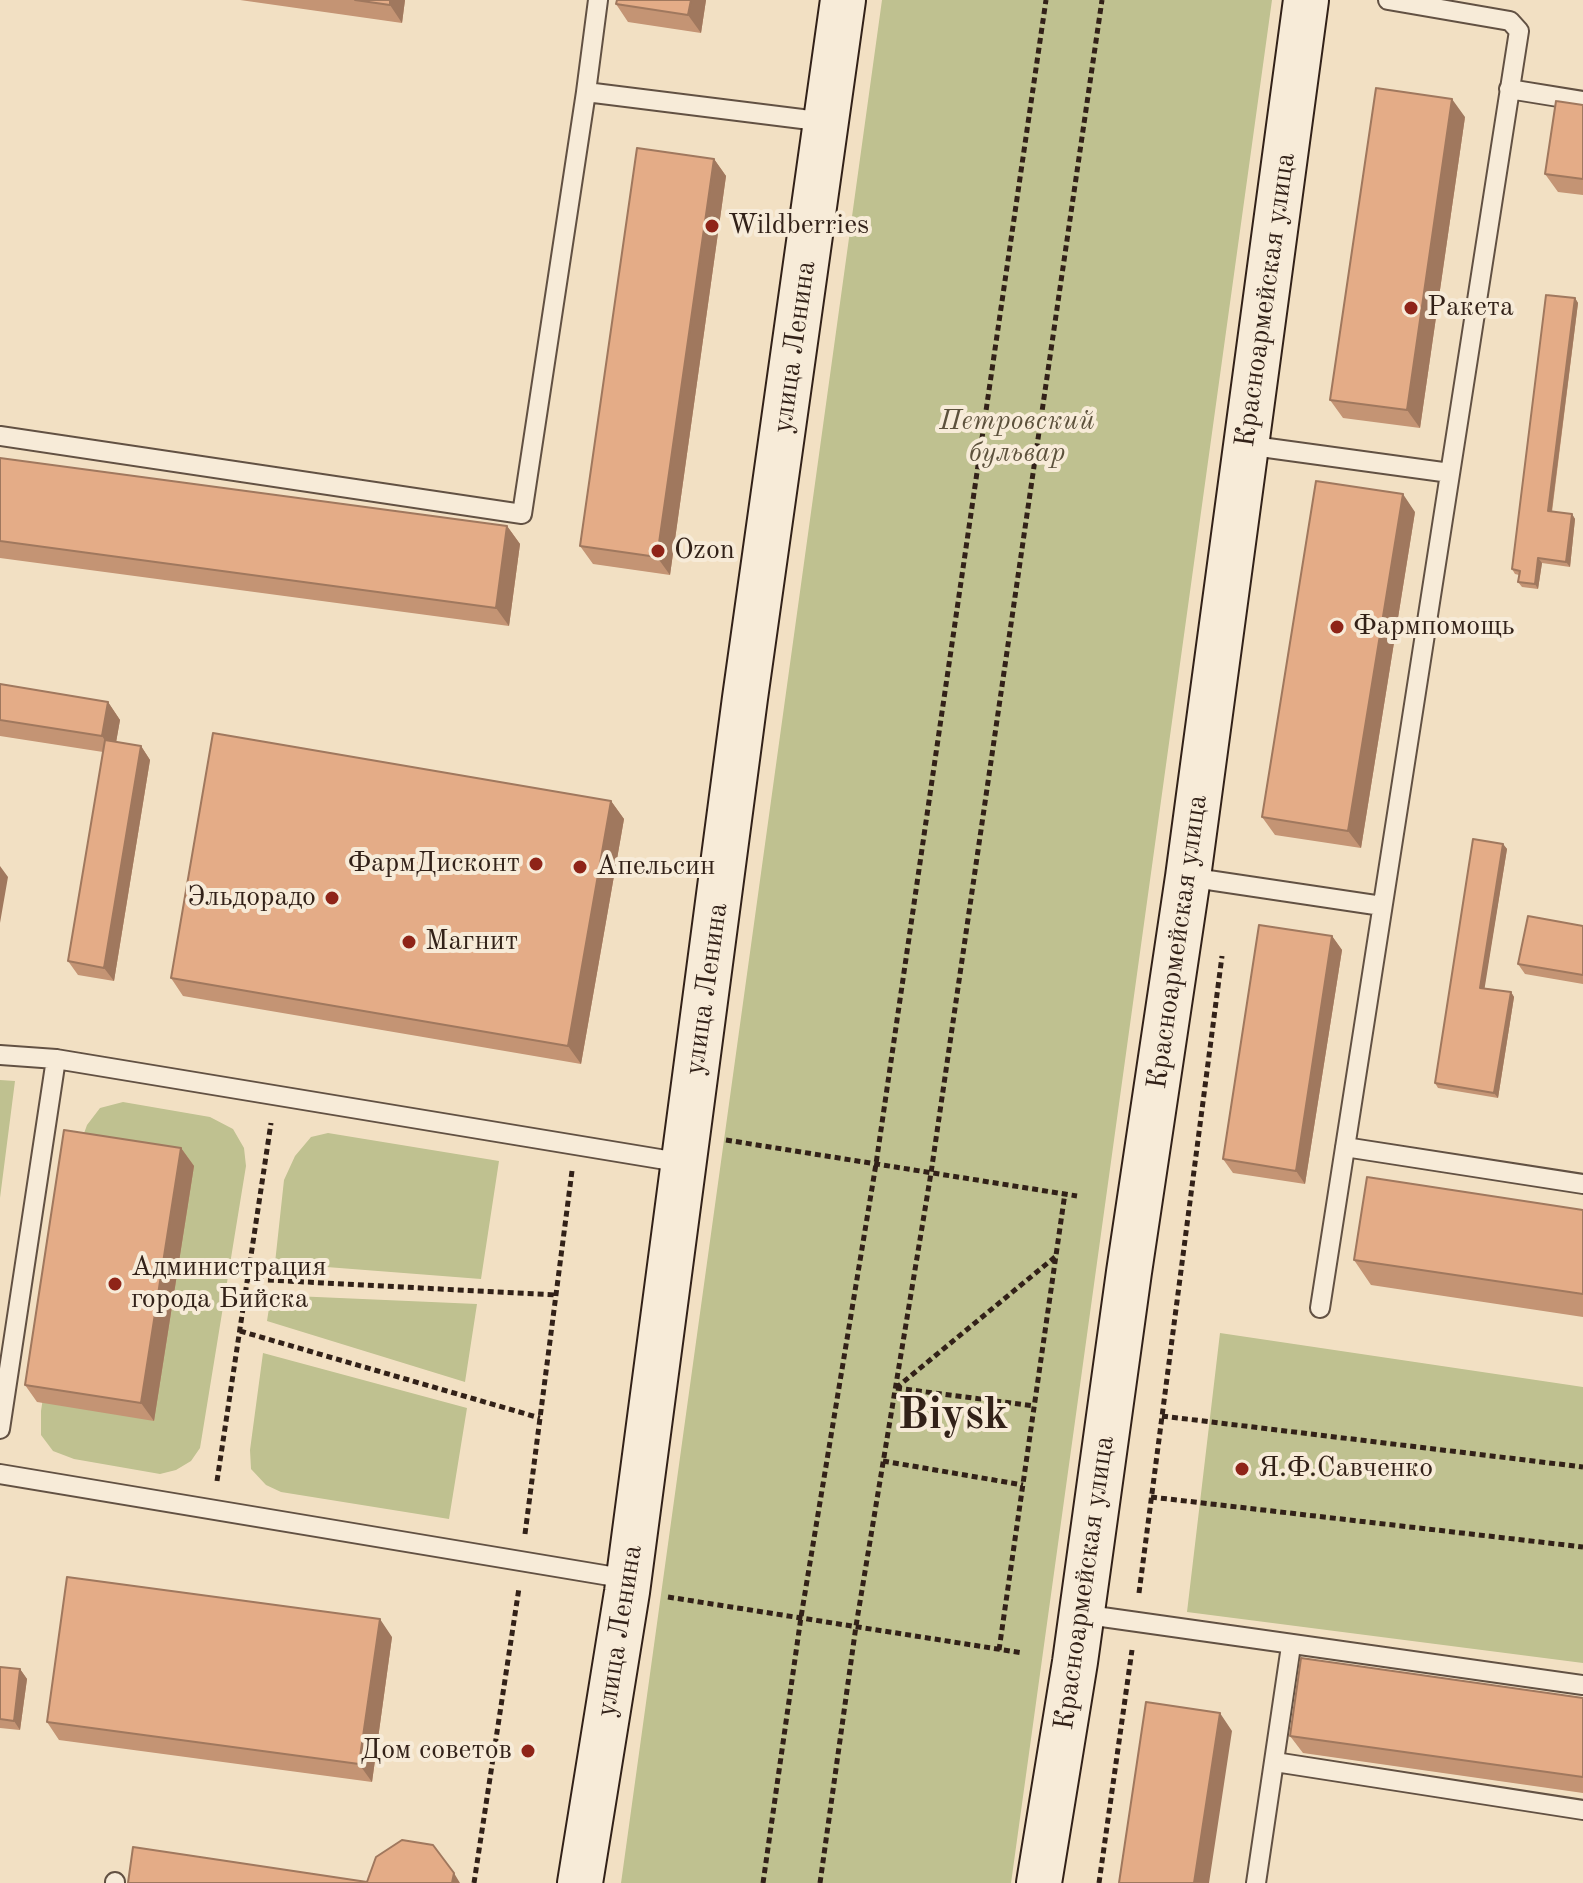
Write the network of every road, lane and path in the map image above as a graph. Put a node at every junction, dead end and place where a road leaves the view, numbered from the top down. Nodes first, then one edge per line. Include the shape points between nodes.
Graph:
1 (598, 0) edge
2 (843, 0) edge
3 (1046, 0) edge
4 (1102, 0) edge
5 (1306, 0) edge
6 (1388, 0) edge
7 (1509, 89) junction
8 (586, 92) junction
9 (1583, 101) edge
10 (826, 122) junction
11 (0, 436) edge
12 (1246, 445) junction
13 (1450, 473) junction
14 (1188, 877) junction
15 (1382, 906) junction
16 (0, 1055) edge
17 (56, 1059) junction
18 (275, 1097) junction
19 (575, 1146) junction
20 (763, 1146) dead end
21 (1345, 1147) junction
22 (684, 1163) junction
23 (876, 1164) junction
24 (931, 1173) junction
25 (1583, 1184) edge
26 (1065, 1193) junction
27 (1077, 1196) dead end
28 (1188, 1209) dead end
29 (1056, 1256) junction
30 (248, 1279) junction
31 (556, 1295) junction
32 (1320, 1308) dead end
33 (240, 1331) junction
34 (895, 1388) junction
35 (1034, 1406) junction
36 (1162, 1416) junction
37 (540, 1418) junction
38 (0, 1429) edge
39 (883, 1461) junction
40 (1583, 1467) edge
41 (0, 1474) edge
42 (1023, 1485) junction
43 (1151, 1497) junction
44 (213, 1510) junction
45 (1583, 1547) edge
46 (522, 1562) junction
47 (628, 1579) junction
48 (690, 1600) dead end
49 (1081, 1614) junction
50 (801, 1617) junction
51 (1135, 1622) junction
52 (856, 1626) junction
53 (1291, 1646) junction
54 (999, 1650) junction
55 (1023, 1653) dead end
56 (1583, 1685) edge
57 (1275, 1762) junction
58 (1583, 1810) edge
59 (474, 1883) edge
60 (580, 1883) edge
61 (763, 1883) edge
62 (820, 1883) edge
63 (1039, 1883) edge
64 (1099, 1883) edge
65 (1256, 1883) edge

1 - 8 lane
2 - 10 main road, улица Ленина
3 - 23 path
4 - 24 path
5 - 12 main road, Красноармейская улица
6 - 7 lane via 1514,23 1519,31
7 - 9 lane
7 - 13 lane
8 - 10 lane
8 - 11 lane via 522,514
10 - 22 main road, улица Ленина
12 - 13 lane
12 - 14 main road, Красноармейская улица
13 - 15 lane
14 - 15 lane
14 - 49 main road, Красноармейская улица
15 - 21 lane
16 - 17 lane
17 - 18 lane
17 - 38 lane
18 - 19 lane
18 - 30 path
19 - 22 lane
19 - 31 path
20 - 23 path
21 - 25 lane
21 - 32 lane
22 - 47 main road, улица Ленина
23 - 24 path
23 - 50 path
24 - 26 path
24 - 34 path
26 - 27 path
26 - 29 path
28 - 36 path
29 - 34 path
29 - 35 path
30 - 31 path
30 - 33 path
31 - 37 path
33 - 37 path
33 - 44 path
34 - 35 path
34 - 39 path
35 - 42 path
36 - 40 path
36 - 43 path
37 - 46 path
39 - 42 path
39 - 52 path
41 - 44 lane
42 - 54 path
43 - 45 path
43 - 51 path
44 - 46 lane
46 - 47 lane
46 - 59 path
47 - 60 main road, улица Ленина
48 - 50 path
49 - 51 lane
49 - 63 main road, Красноармейская улица
50 - 52 path
50 - 61 path
51 - 53 lane
51 - 64 path
52 - 54 path
52 - 62 path
53 - 56 lane
53 - 57 lane
54 - 55 path
57 - 58 lane
57 - 65 lane

